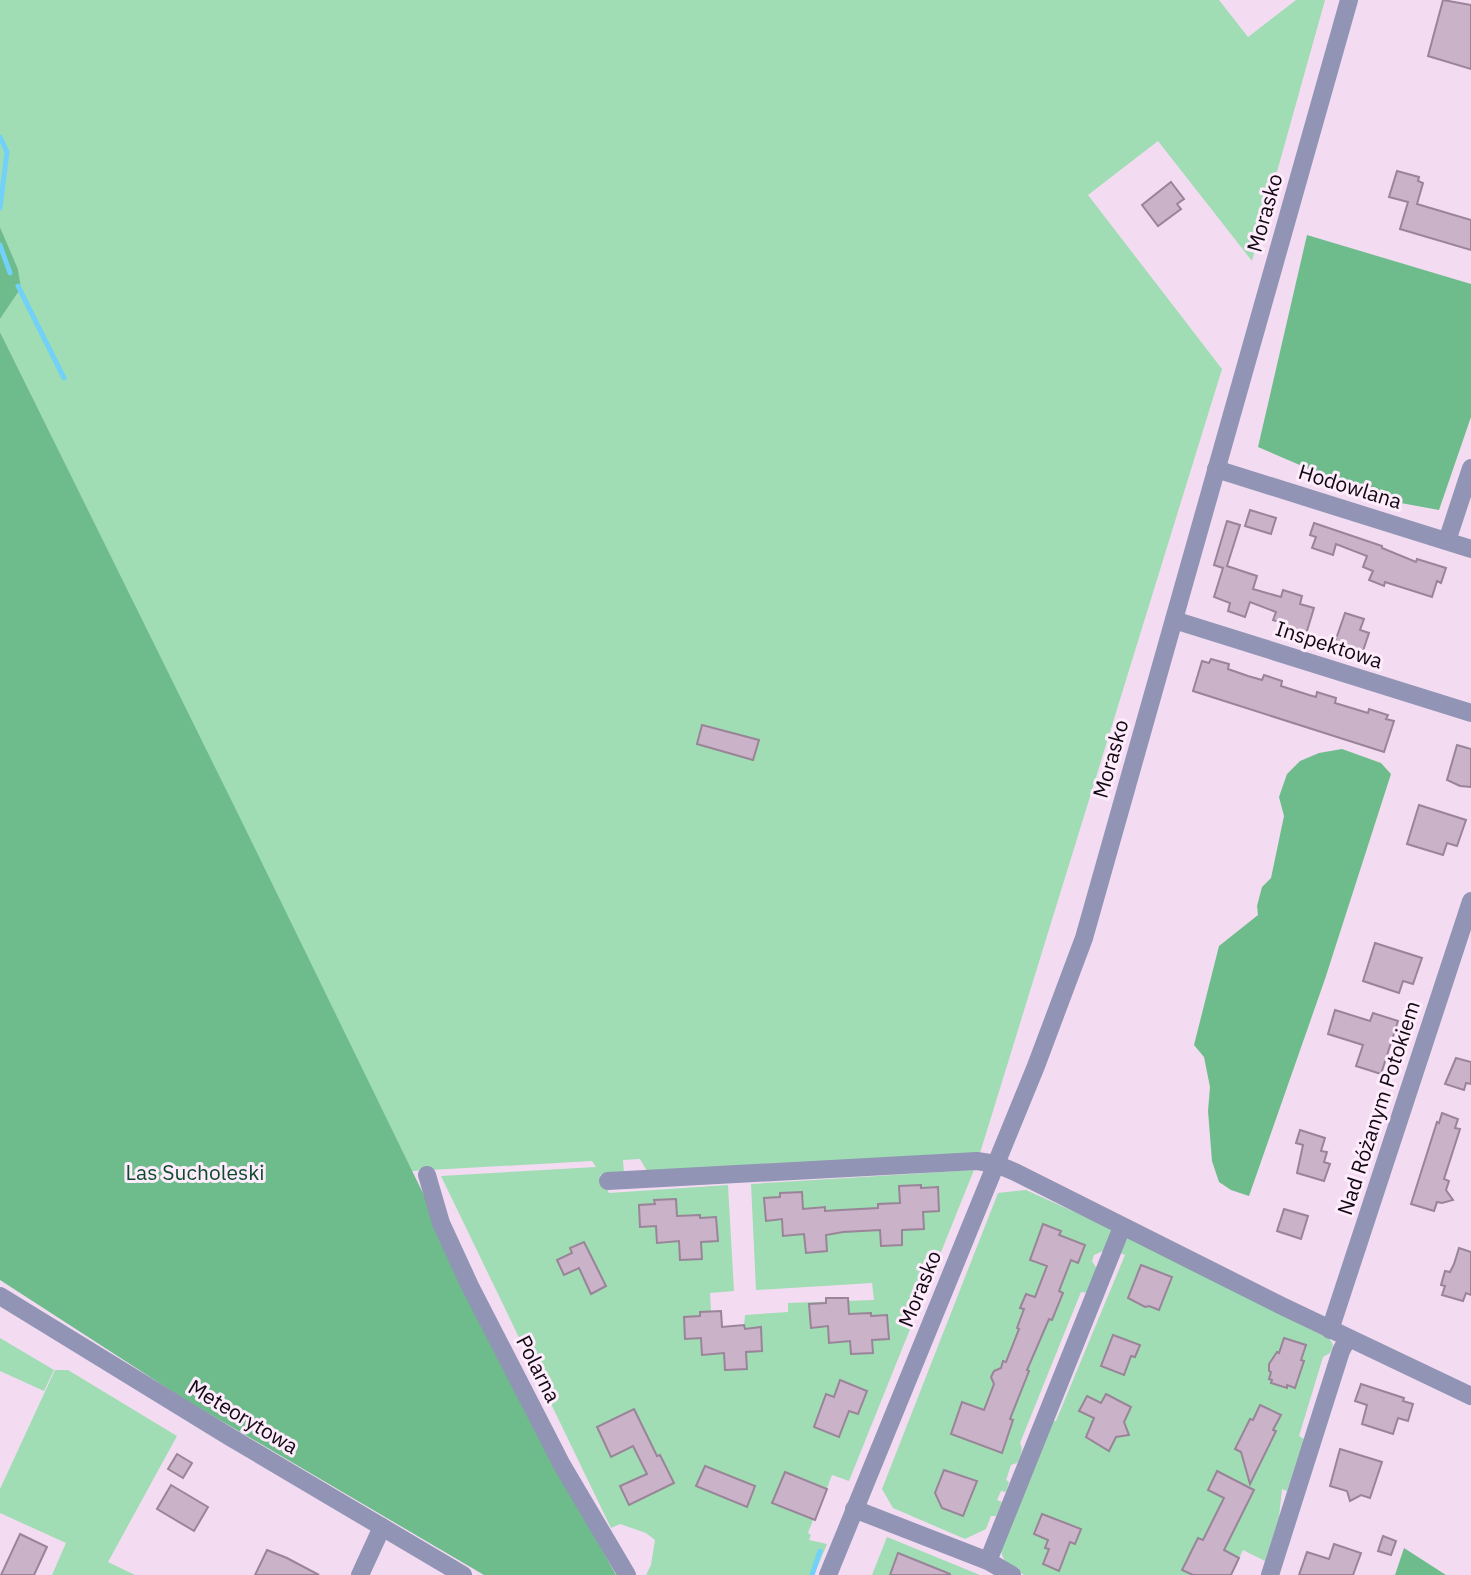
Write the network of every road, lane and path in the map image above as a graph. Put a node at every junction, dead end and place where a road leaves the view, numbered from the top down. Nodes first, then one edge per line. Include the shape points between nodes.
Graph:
1 (1349, 0) edge
2 (1471, 468) edge
3 (1216, 469) junction
4 (1447, 541) junction
5 (1471, 549) edge
6 (1174, 620) junction
7 (1471, 713) edge
8 (1471, 901) edge
9 (996, 1164) junction
10 (427, 1175) dead end
11 (608, 1181) dead end
12 (1122, 1227) junction
13 (0, 1296) edge
14 (1330, 1329) junction
15 (1348, 1338) junction
16 (1471, 1396) edge
17 (854, 1509) junction
18 (382, 1527) junction
19 (988, 1561) junction
20 (360, 1575) edge
21 (463, 1575) edge
22 (627, 1575) edge
23 (828, 1575) edge
24 (1012, 1575) edge
25 (1270, 1575) edge

1 - 3 street, Morasko
2 - 4 street
3 - 4 street, Hodowlana
3 - 6 street, Morasko
4 - 5 street, Hodowlana
6 - 7 street, Inspektowa
6 - 9 street, Morasko via 1084,938
8 - 14 street, Nad Różanym Potokiem
9 - 11 street via 977,1161
9 - 12 street
9 - 17 street, Morasko
10 - 22 street, Polarna via 441,1223 470,1286 562,1465
12 - 14 street
12 - 19 street
13 - 18 street, Meteorytowa
14 - 15 street
15 - 16 street
15 - 25 street
17 - 19 street
17 - 23 street, Morasko
18 - 20 street
18 - 21 street, Meteorytowa
19 - 24 street

